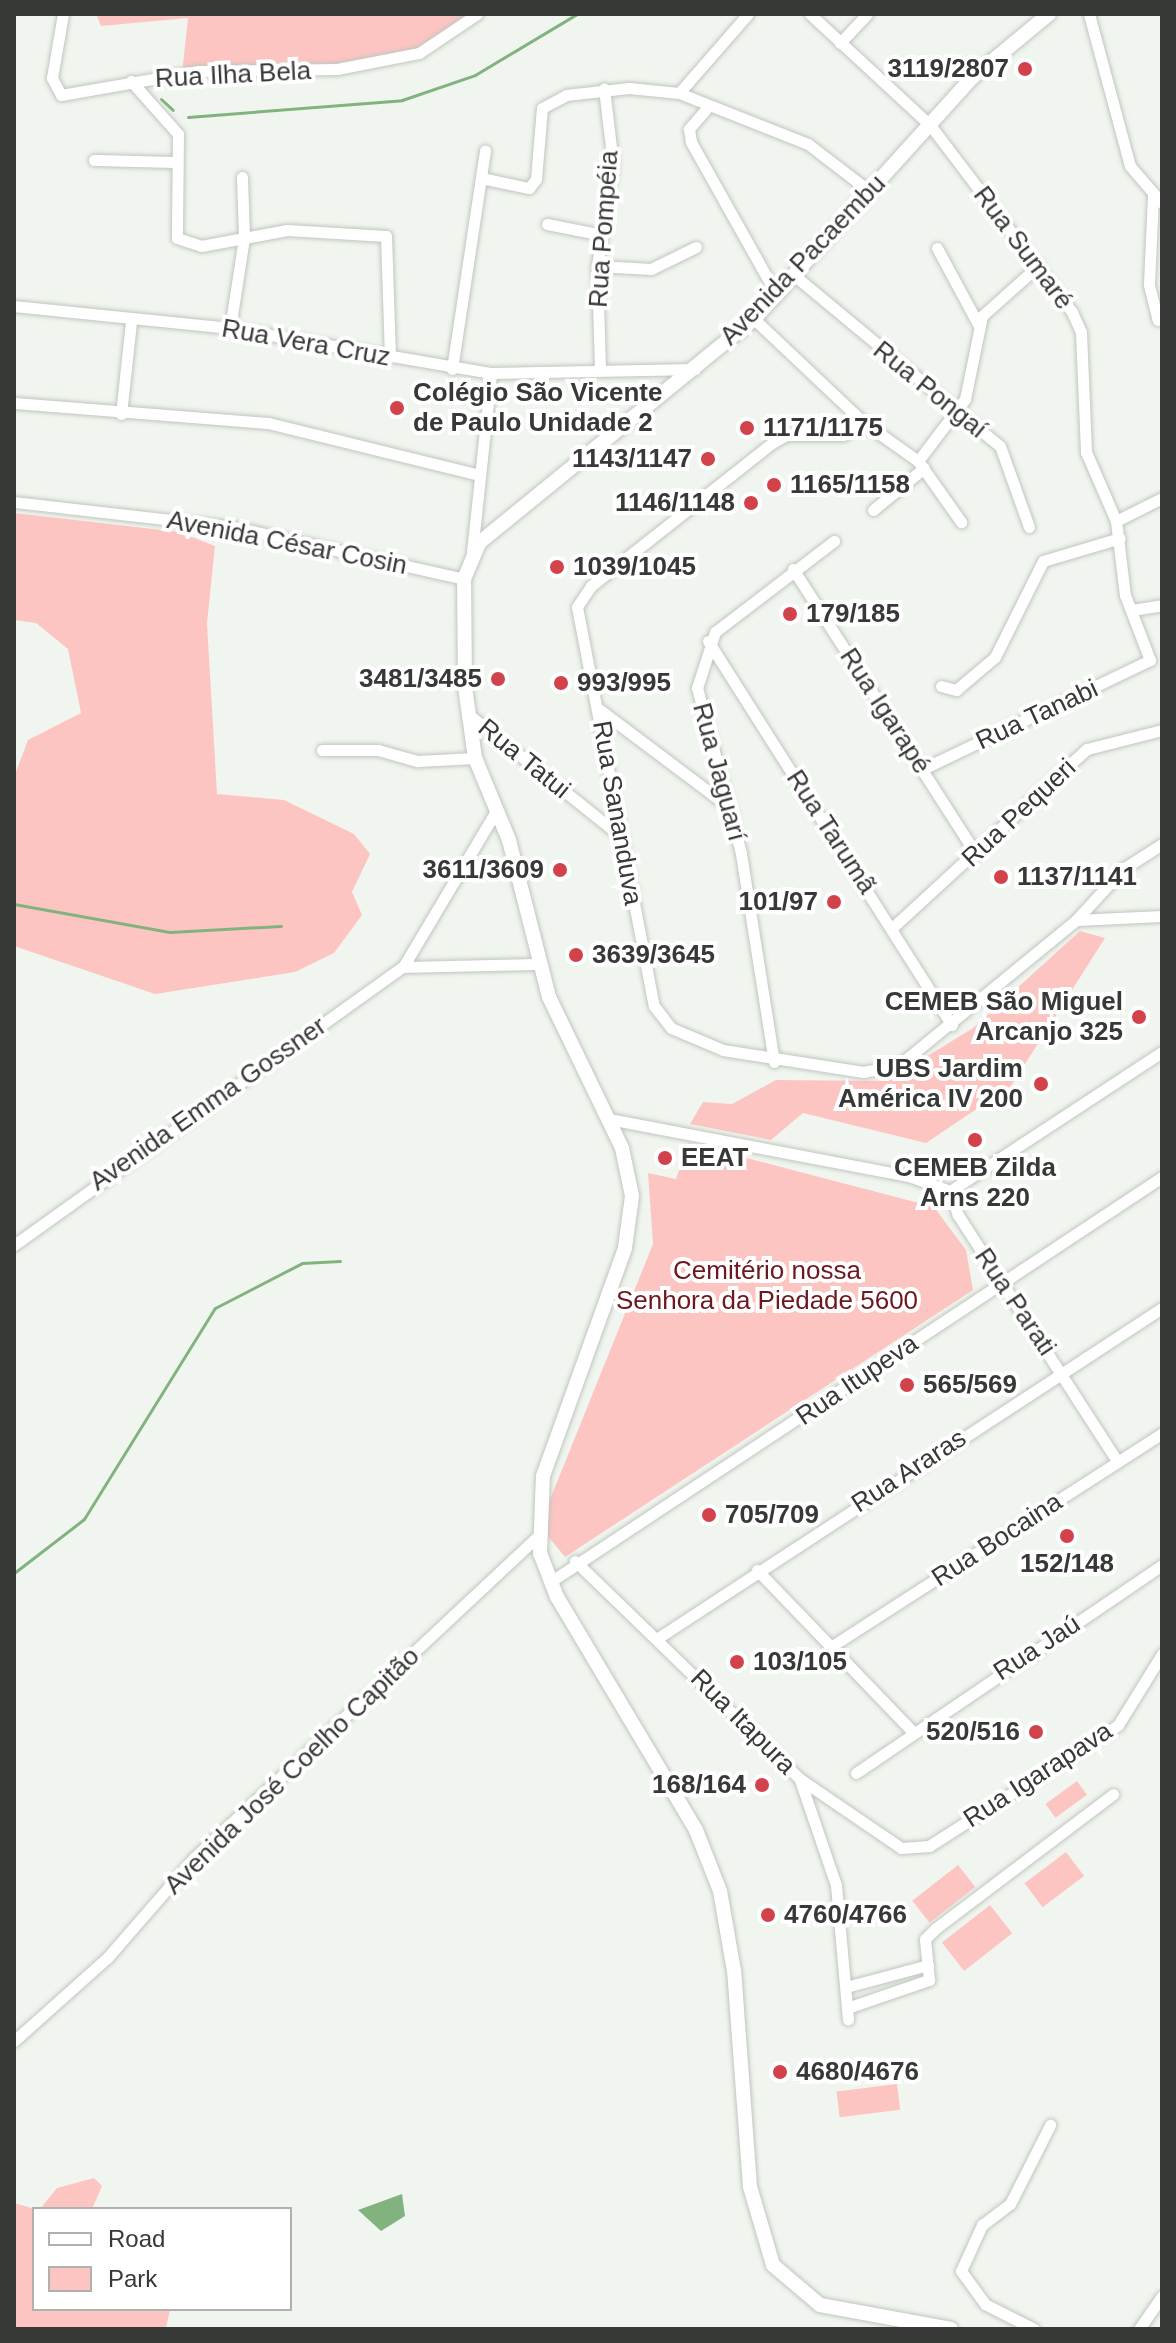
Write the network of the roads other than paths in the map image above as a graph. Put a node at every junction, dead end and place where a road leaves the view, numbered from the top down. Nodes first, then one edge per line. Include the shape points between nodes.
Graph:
1 (63, 14) edge
2 (477, 14) edge
3 (748, 14) edge
4 (810, 14) edge
5 (867, 14) edge
6 (1049, 14) edge
7 (1089, 14) edge
8 (840, 43) junction
9 (131, 81) junction
10 (604, 89) junction
11 (679, 93) junction
12 (707, 108) junction
13 (930, 125) junction
14 (485, 150) dead end
15 (94, 160) dead end
16 (177, 162) junction
17 (242, 177) dead end
18 (481, 178) junction
19 (869, 191) junction
20 (1158, 200) edge
21 (547, 224) dead end
22 (602, 235) junction
23 (244, 238) junction
24 (696, 247) dead end
25 (937, 248) dead end
26 (1039, 265) junction
27 (597, 266) junction
28 (795, 276) junction
29 (777, 295) junction
30 (14, 306) edge
31 (754, 319) junction
32 (1158, 320) dead end
33 (131, 322) junction
34 (978, 324) junction
35 (230, 328) junction
36 (390, 357) junction
37 (452, 369) junction
38 (600, 369) junction
39 (695, 369) junction
40 (491, 373) junction
41 (14, 403) edge
42 (121, 414) junction
43 (956, 416) junction
44 (863, 422) junction
45 (921, 465) junction
46 (480, 475) junction
47 (1162, 498) edge
48 (14, 502) edge
49 (873, 510) dead end
50 (1116, 521) junction
51 (961, 522) dead end
52 (1029, 527) dead end
53 (1120, 538) junction
54 (834, 541) dead end
55 (472, 555) junction
56 (793, 569) junction
57 (464, 579) junction
58 (1162, 605) edge
59 (1132, 610) junction
60 (708, 641) junction
61 (1150, 660) joint
62 (941, 686) dead end
63 (600, 710) junction
64 (468, 714) junction
65 (1162, 730) edge
66 (322, 750) dead end
67 (475, 758) junction
68 (922, 769) junction
69 (725, 803) junction
70 (496, 811) junction
71 (618, 834) junction
72 (1162, 844) edge
73 (976, 854) junction
74 (1162, 916) edge
75 (1076, 920) junction
76 (892, 928) junction
77 (540, 964) junction
78 (403, 967) junction
79 (952, 1025) junction
80 (1162, 1052) edge
81 (774, 1062) junction
82 (609, 1119) junction
83 (1162, 1177) edge
84 (950, 1191) junction
85 (14, 1245) edge
86 (1001, 1284) junction
87 (1162, 1308) edge
88 (1062, 1372) junction
89 (1162, 1433) edge
90 (1118, 1462) junction
91 (537, 1537) junction
92 (575, 1561) junction
93 (1162, 1565) edge
94 (757, 1570) junction
95 (550, 1582) junction
96 (658, 1638) junction
97 (832, 1646) junction
98 (1162, 1654) edge
99 (911, 1730) junction
100 (856, 1773) dead end
101 (800, 1779) junction
102 (1113, 1794) dead end
103 (929, 1846) joint
104 (928, 1965) junction
105 (846, 1987) junction
106 (14, 2041) edge
107 (1050, 2125) dead end
108 (1162, 2296) edge
109 (951, 2329) edge
110 (1034, 2329) edge
111 (1139, 2329) edge

1 - 9 street, Rua Ilha Bela via 52,78 61,95
2 - 9 street, Rua Ilha Bela via 419,53 337,69 199,71
3 - 11 street
4 - 8 street, Rua Sumaré
5 - 8 street
6 - 13 main road, Avenida Pacaembu via 973,77
7 - 20 street via 1130,166
8 - 13 street, Rua Sumaré
9 - 16 street via 178,134
10 - 11 street
10 - 18 street via 566,95 542,108 536,179 529,188
10 - 22 street, Rua Pompéia via 613,164
11 - 12 street
12 - 19 street via 808,144
12 - 29 street via 689,129 691,142
13 - 19 main road, Avenida Pacaembu
13 - 26 street, Rua Sumaré
14 - 18 street
15 - 16 street
16 - 23 street via 177,238 201,246
17 - 23 street
18 - 37 street
19 - 28 main road, Avenida Pacaembu
20 - 32 street via 1149,285
21 - 22 street
22 - 27 street, Rua Pompéia
23 - 35 street
23 - 36 street via 287,230 386,236
24 - 27 street via 651,269
25 - 34 street
26 - 34 street
26 - 50 street, Rua Sumaré via 1081,332 1086,452
27 - 38 street, Rua Pompéia
28 - 29 main road, Avenida Pacaembu
28 - 43 street, Rua Pongaí
29 - 31 main road, Avenida Pacaembu
30 - 33 street, Rua Vera Cruz
31 - 39 main road, Avenida Pacaembu
31 - 44 street
33 - 35 street, Rua Vera Cruz
33 - 42 street
34 - 43 street via 972,383
35 - 36 street, Rua Vera Cruz
36 - 37 street, Rua Vera Cruz
37 - 40 street, Rua Vera Cruz
38 - 39 street, Rua Vera Cruz
38 - 40 street, Rua Vera Cruz
39 - 55 main road, Avenida Pacaembu
40 - 46 street
41 - 42 street
42 - 46 street via 268,423
43 - 45 street
43 - 52 street, Rua Pongaí via 1000,446
44 - 45 street
44 - 63 street, Rua Sananduva via 829,438 786,435 591,586 577,607 575,626
45 - 49 street
45 - 51 street
46 - 55 street
47 - 50 street
48 - 57 street, Avenida César Cosin via 234,527
50 - 53 street, Rua Sumaré
53 - 59 street, Rua Sumaré
53 - 62 street via 1043,561 995,657 956,690
54 - 56 street
55 - 57 main road
56 - 60 street
56 - 68 street, Rua Igarapé
57 - 64 main road
58 - 59 street
59 - 61 street, Rua Sumaré
60 - 69 street, Rua Jaguarí via 697,688
60 - 76 street, Rua Tarumã
61 - 68 street, Rua Tanabi
63 - 69 street
63 - 71 street, Rua Sananduva
64 - 67 main road
64 - 71 street, Rua Tatui
65 - 73 street, Rua Pequeri via 1087,749
66 - 67 street via 378,750 417,761
67 - 70 main road
68 - 73 street, Rua Igarapé
69 - 81 street, Rua Jaguarí via 741,853
70 - 77 main road
70 - 78 street, Avenida Emma Gossner
71 - 81 street, Rua Sananduva via 654,1006 692,1040
72 - 75 street, Rua Sananduva via 1123,869
73 - 76 street, Rua Pequeri
74 - 75 street
75 - 79 street, Rua Sananduva
76 - 79 street, Rua Tarumã
77 - 78 street
77 - 82 main road
78 - 85 street, Avenida Emma Gossner
79 - 81 street, Rua Sananduva via 899,1065 863,1072
80 - 84 street
82 - 84 street via 909,1176
82 - 91 main road via 625,1160 630,1228 550,1449
83 - 86 street, Rua Itupeva
84 - 86 street, Rua Parati
86 - 88 street, Rua Parati
86 - 92 street, Rua Itupeva
87 - 88 street, Rua Araras
88 - 90 street, Rua Parati
88 - 94 street, Rua Araras
89 - 90 street, Rua Bocaina
90 - 97 street, Rua Bocaina
91 - 95 main road
91 - 106 street, Avenida José Coelho Capitão via 194,1858 108,1957
92 - 95 street, Rua Itupeva
92 - 96 street, Rua Itapura
93 - 99 street, Rua Jaú
94 - 96 street, Rua Araras
94 - 97 street
95 - 109 main road via 696,1830 720,1891 734,1971 750,2187 773,2265 820,2305
96 - 101 street, Rua Itapura
97 - 99 street
98 - 103 street, Rua Igarapava via 1118,1725
99 - 100 street, Rua Jaú
101 - 103 street, Rua Itapura via 880,1838 901,1848
101 - 105 street via 836,1885
102 - 104 street via 936,1928 925,1939
104 - 105 street
104 - 105 street via 929,1980 847,2014
107 - 110 street via 1010,2204 982,2225 961,2271 985,2304
108 - 111 street

